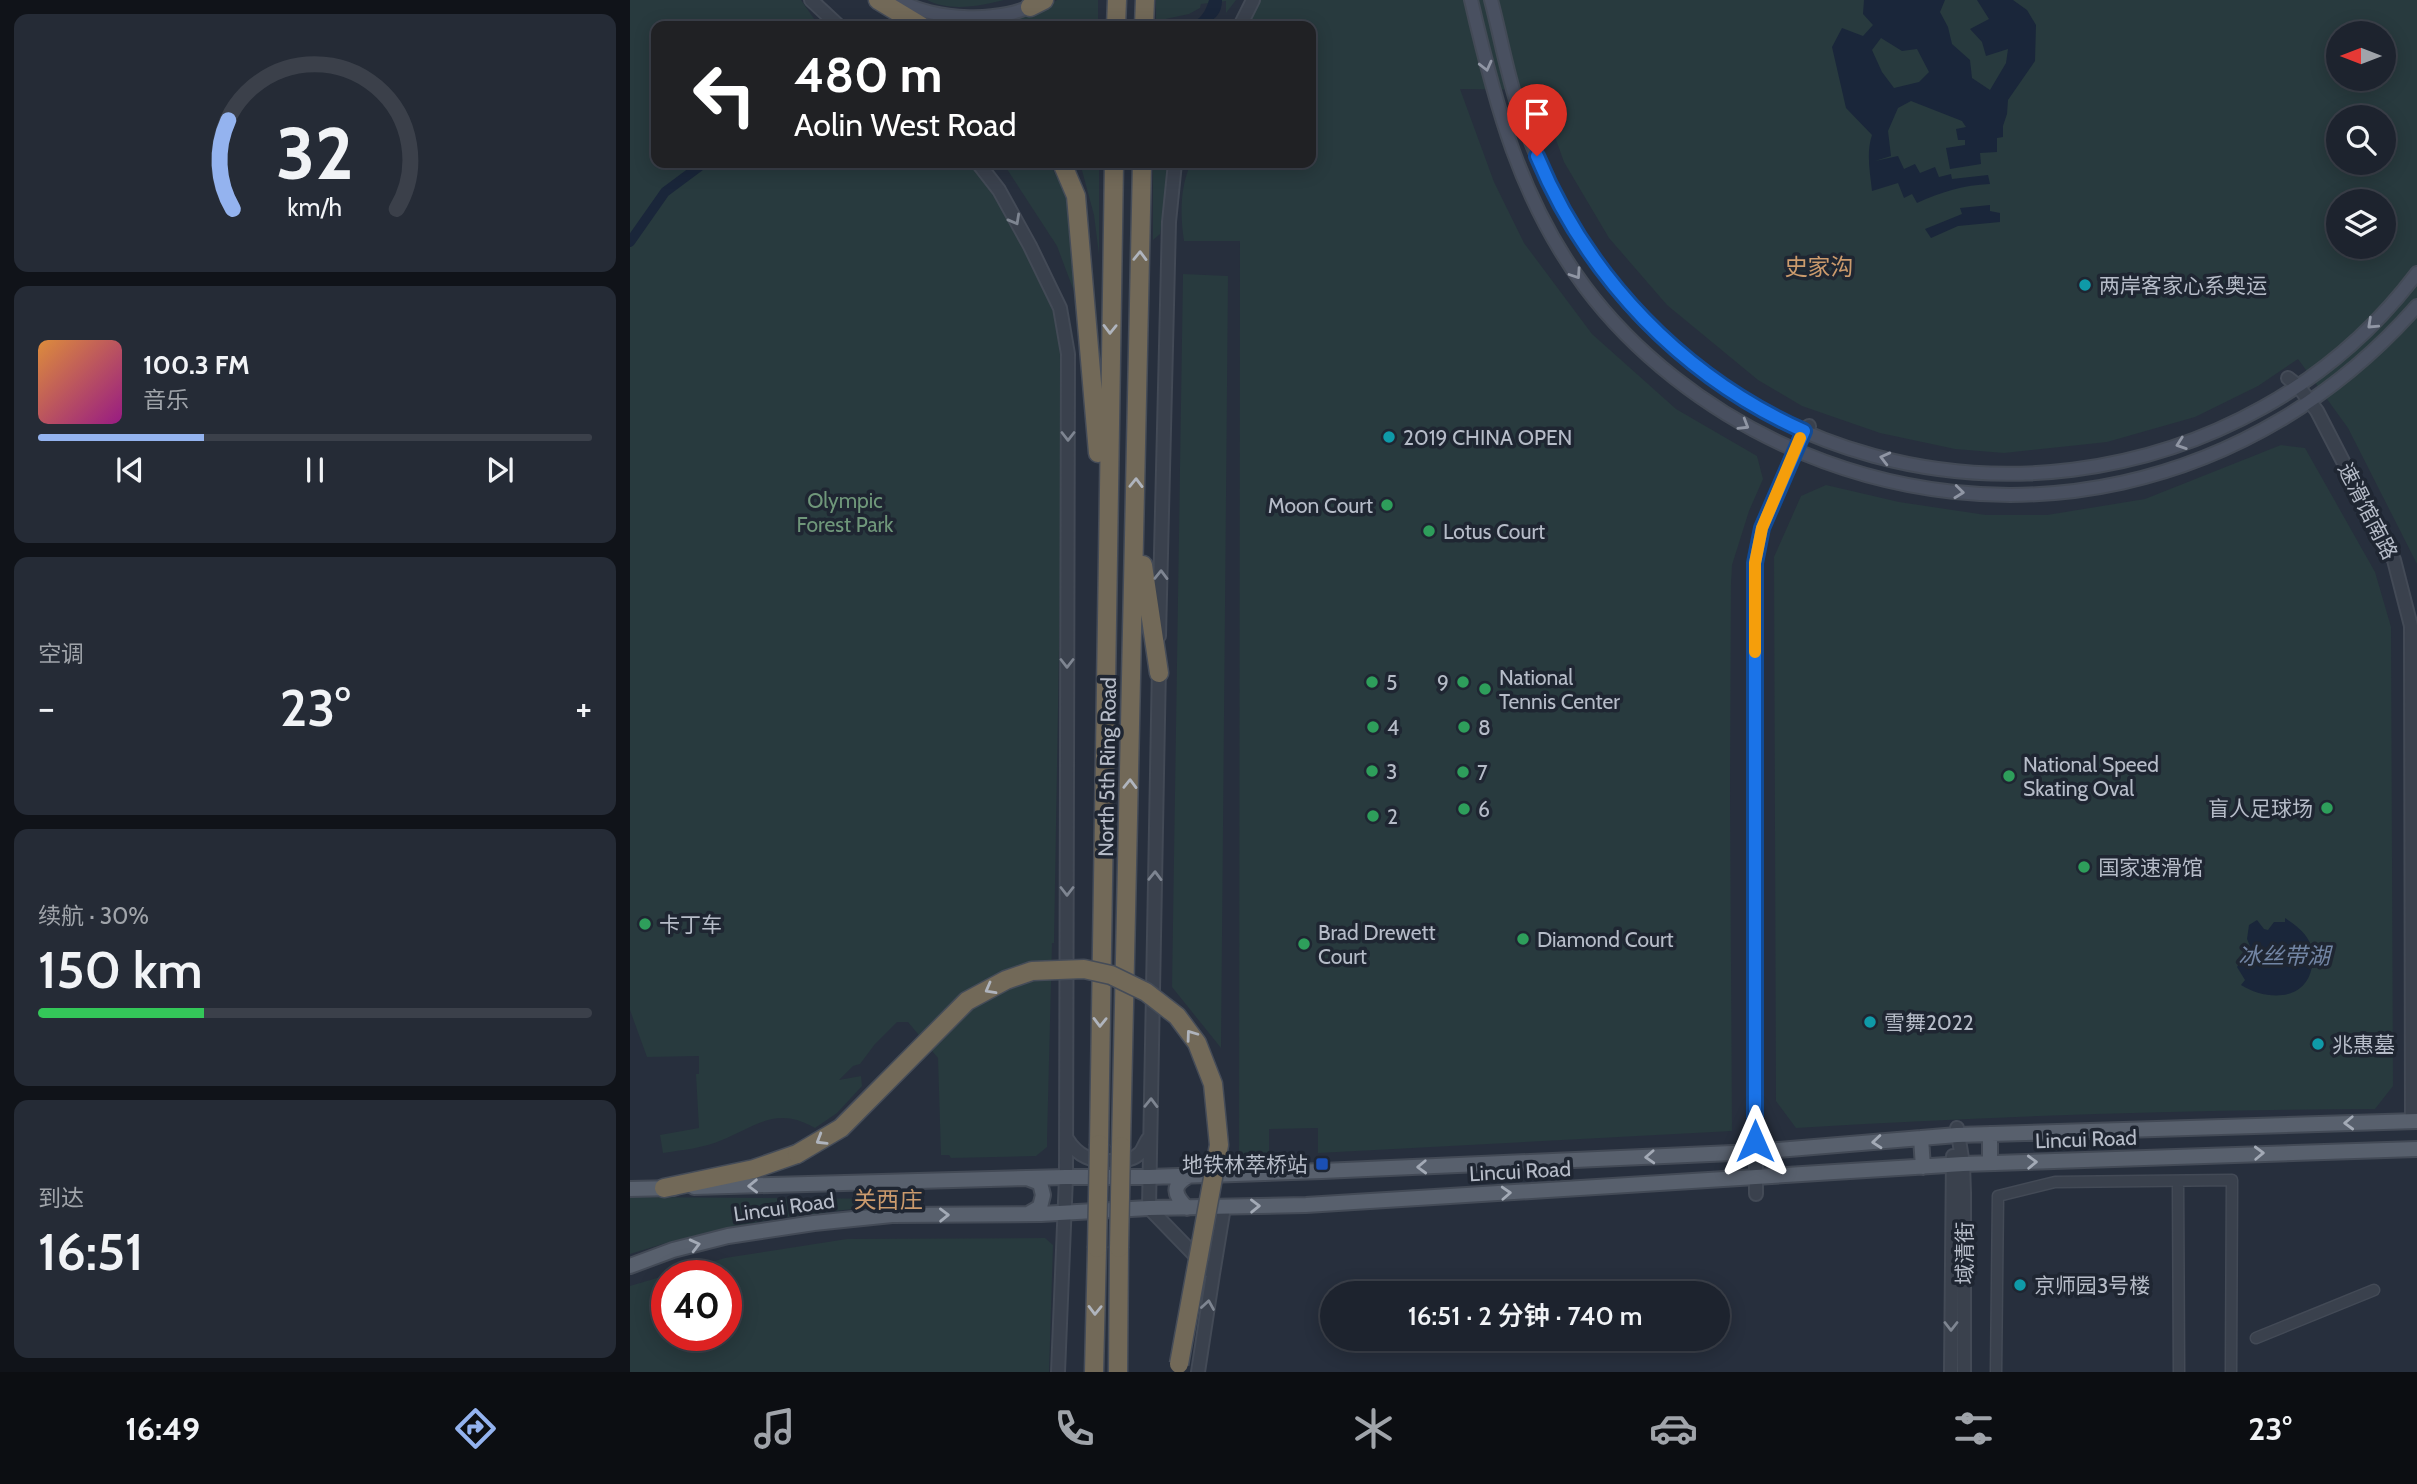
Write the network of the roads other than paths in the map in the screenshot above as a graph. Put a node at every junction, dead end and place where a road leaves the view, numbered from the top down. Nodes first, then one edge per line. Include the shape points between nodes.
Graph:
1 (811, 0) edge
2 (878, 0) edge
3 (901, 0) edge
4 (1117, 0) edge
5 (1144, 0) edge
6 (1253, 0) edge
7 (1471, 0) edge
8 (1492, 0) edge
9 (1038, 2) edge
10 (834, 21) edge
11 (913, 21) edge
12 (1116, 21) edge
13 (1144, 21) edge
14 (1242, 21) edge
15 (982, 168) edge
16 (1064, 168) edge
17 (1114, 168) edge
18 (1142, 168) edge
19 (1174, 168) edge
20 (2417, 273) edge
21 (2417, 306) edge
22 (2293, 382) junction
23 (2309, 402) junction
24 (1806, 429) junction
25 (1795, 450) junction
26 (1136, 516) junction
27 (1106, 561) junction
28 (1158, 673) junction
29 (2415, 1121) edge
30 (1957, 1132) junction
31 (1150, 1133) junction
32 (1990, 1134) junction
33 (1922, 1138) junction
34 (1066, 1139) junction
35 (1794, 1149) junction
36 (2417, 1149) edge
37 (1755, 1152) junction
38 (1718, 1154) junction
39 (1990, 1163) junction
40 (1958, 1165) junction
41 (1923, 1167) junction
42 (1795, 1175) junction
43 (1189, 1176) junction
44 (1066, 1177) junction
45 (1149, 1177) junction
46 (1027, 1178) junction
47 (1756, 1178) junction
48 (1721, 1180) junction
49 (2178, 1181) junction
50 (664, 1188) junction
51 (630, 1189) edge
52 (1756, 1194) dead end
53 (1224, 1207) junction
54 (1149, 1208) junction
55 (1186, 1208) junction
56 (1065, 1212) junction
57 (1027, 1214) junction
58 (630, 1266) edge
59 (1213, 1275) junction
60 (2374, 1290) dead end
61 (2256, 1338) dead end
62 (1178, 1368) edge
63 (1058, 1372) edge
64 (1094, 1372) edge
65 (1118, 1372) edge
66 (1198, 1372) edge
67 (1951, 1372) edge
68 (1964, 1372) edge
69 (1996, 1372) edge
70 (2179, 1372) edge
71 (2231, 1372) edge

1 - 10 street
2 - 11 highway
3 - 9 main road via 930,13 955,17 990,15
4 - 12 highway
5 - 13 highway
6 - 14 street
7 -> 25 main road via 1511,150 1546,227 1585,287 1638,344 1687,387 1755,431
8 - 24 main road via 1517,103 1537,156 1573,228 1605,273 1647,323 1705,373 1758,408
15 -> 34 street via 999,190 1060,308 1068,354
16 - 27 highway via 1076,196 1084,267
17 -> 27 highway, North 5th Ring Road
26 -> 18 highway, North 5th Ring Road
28 -> 19 street via 1169,222
20 -> 22 main road via 2365,331
21 - 23 main road via 2346,376
22 - 23 street, 速滑馆南路
22 -> 24 main road via 2230,425 2194,440 2133,459 2049,473 1975,473 1916,465 1839,445
25 -> 23 main road via 1864,475 1925,489 1998,495 2068,493 2183,467 2260,432
23 - 29 street, 速滑馆南路 via 2394,560 2411,626
24 - 25 street
25 - 37 street via 1762,528 1755,563
26 - 28 highway
65 -> 26 highway, North 5th Ring Road, bridge
27 -> 64 highway, North 5th Ring Road, bridge
31 -> 28 street
29 -> 32 main road, Lincui Road
30 - 32 main road, Lincui Road
30 - 33 main road, Lincui Road
30 - 40 street, 域清街
31 - 34 street via 1140,1153 1129,1160 1090,1160
31 - 45 street
32 - 39 main road
33 -> 35 main road, Lincui Road
33 - 41 main road
34 - 44 street
35 - 37 main road, Lincui Road
35 - 42 main road
39 -> 36 main road, Lincui Road
37 - 38 main road, Lincui Road
37 - 47 street
38 -> 43 main road, Lincui Road
38 - 48 main road
39 - 40 main road, Lincui Road
40 - 41 main road, Lincui Road
40 -> 67 street, 域清街
40 - 68 street, 域清街
41 - 42 main road, Lincui Road
42 - 47 main road, Lincui Road
43 - 45 main road, Lincui Road
43 - 55 main road via 1175,1188
44 - 45 main road, Lincui Road
44 - 46 main road, Lincui Road
44 - 56 street
45 - 54 street
46 -> 50 main road, Lincui Road
46 - 57 main road via 1040,1183 1043,1195 1040,1207
47 - 48 main road, Lincui Road
47 - 52 street
53 -> 48 main road, Lincui Road
49 - 69 street via 2055,1182 1998,1196
49 - 70 street
49 - 71 street via 2232,1180
50 - 51 main road, Lincui Road
62 -> 50 highway, bridge via 1219,1145 1213,1084 1197,1044 1177,1016 1146,992 1111,975 1084,969 1032,971 1006,980 967,1001 841,1128 797,1154 754,1169
53 - 55 main road, Lincui Road
53 - 59 street
54 - 55 main road, Lincui Road
54 - 56 main road, Lincui Road
54 - 59 street
56 - 57 main road, Lincui Road
56 - 63 street
58 -> 57 main road, Lincui Road via 728,1236 814,1223 892,1215
66 -> 59 street
60 - 61 street

